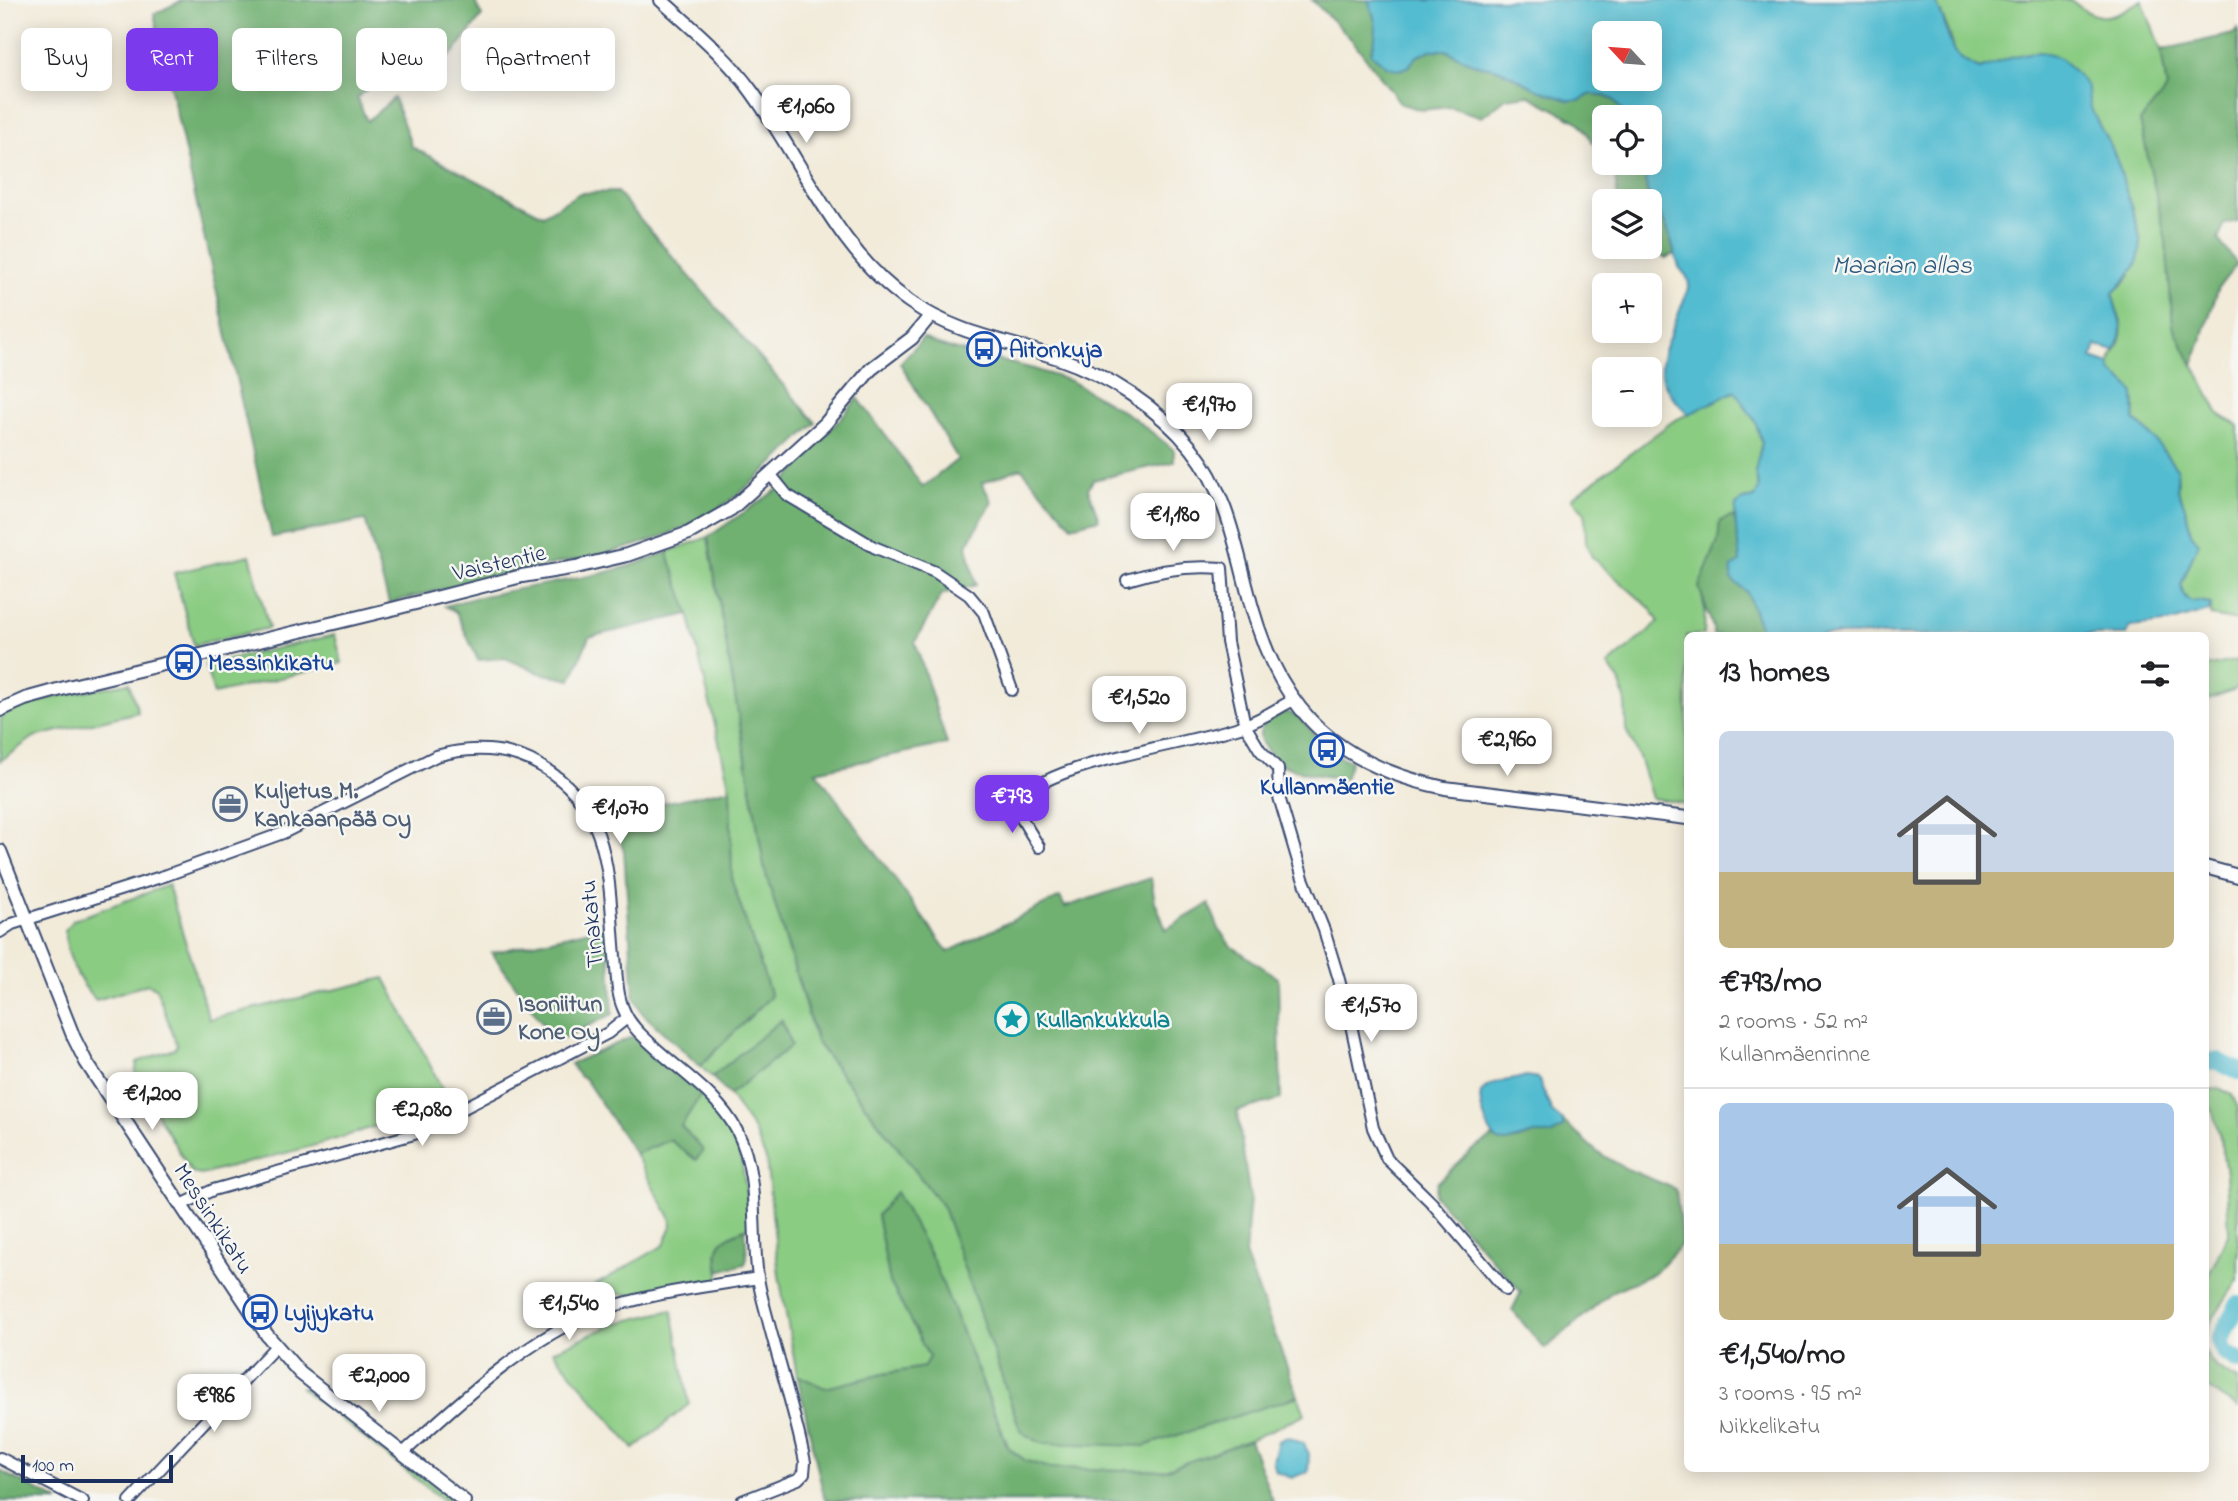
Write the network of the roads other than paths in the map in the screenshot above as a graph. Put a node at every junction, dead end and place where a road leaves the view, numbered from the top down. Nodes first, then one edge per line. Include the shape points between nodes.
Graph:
1 (661, 0) edge
2 (931, 315) junction
3 (770, 474) junction
4 (1127, 580) dead end
5 (1012, 690) dead end
6 (1293, 700) junction
7 (0, 710) edge
8 (1245, 725) junction
9 (1684, 818) edge
10 (1040, 848) dead end
11 (0, 851) edge
12 (2209, 868) edge
13 (2238, 876) edge
14 (26, 919) junction
15 (0, 932) edge
16 (627, 1018) junction
17 (181, 1205) junction
18 (758, 1278) junction
19 (1506, 1290) dead end
20 (276, 1346) junction
21 (403, 1454) junction
22 (0, 1458) edge
23 (83, 1501) edge
24 (130, 1501) edge
25 (464, 1501) edge
26 (742, 1501) edge

1 - 2 street via 751,91 839,227 872,269
2 - 3 street, Vaistentie via 912,338 871,369 825,424
2 - 6 street via 979,336 1056,357 1091,372 1139,401 1183,437 1221,497 1266,652
3 - 5 street via 787,495 874,547 935,572 975,601 984,613
3 - 7 street, Vaistentie via 731,509 657,547 72,686
4 - 8 street via 1190,567 1222,568 1227,642
6 - 8 street
6 - 9 street via 1315,727 1339,746 1415,782
8 - 10 street via 1077,768 1030,789 1014,806
8 - 19 street via 1278,769 1279,797 1338,976 1366,1104 1380,1145 1387,1159 1431,1202
11 - 14 street, Messinkikatu
12 - 13 street
14 - 15 street, Tinakatu
14 - 16 street, Tinakatu via 283,833 436,756 464,749 508,753 536,762 560,778 595,822 607,862 619,995
14 - 17 street, Messinkikatu via 86,1062
16 - 17 street via 608,1033 414,1134 213,1190
16 - 18 street, Tinakatu via 713,1099 738,1133 751,1174
17 - 20 street, Messinkikatu
18 - 21 street via 640,1298 578,1320 513,1360
18 - 26 street, Tinakatu via 804,1473
20 - 21 street, Messinkikatu via 300,1373
20 - 24 street
21 - 25 street, Messinkikatu
22 - 23 street

